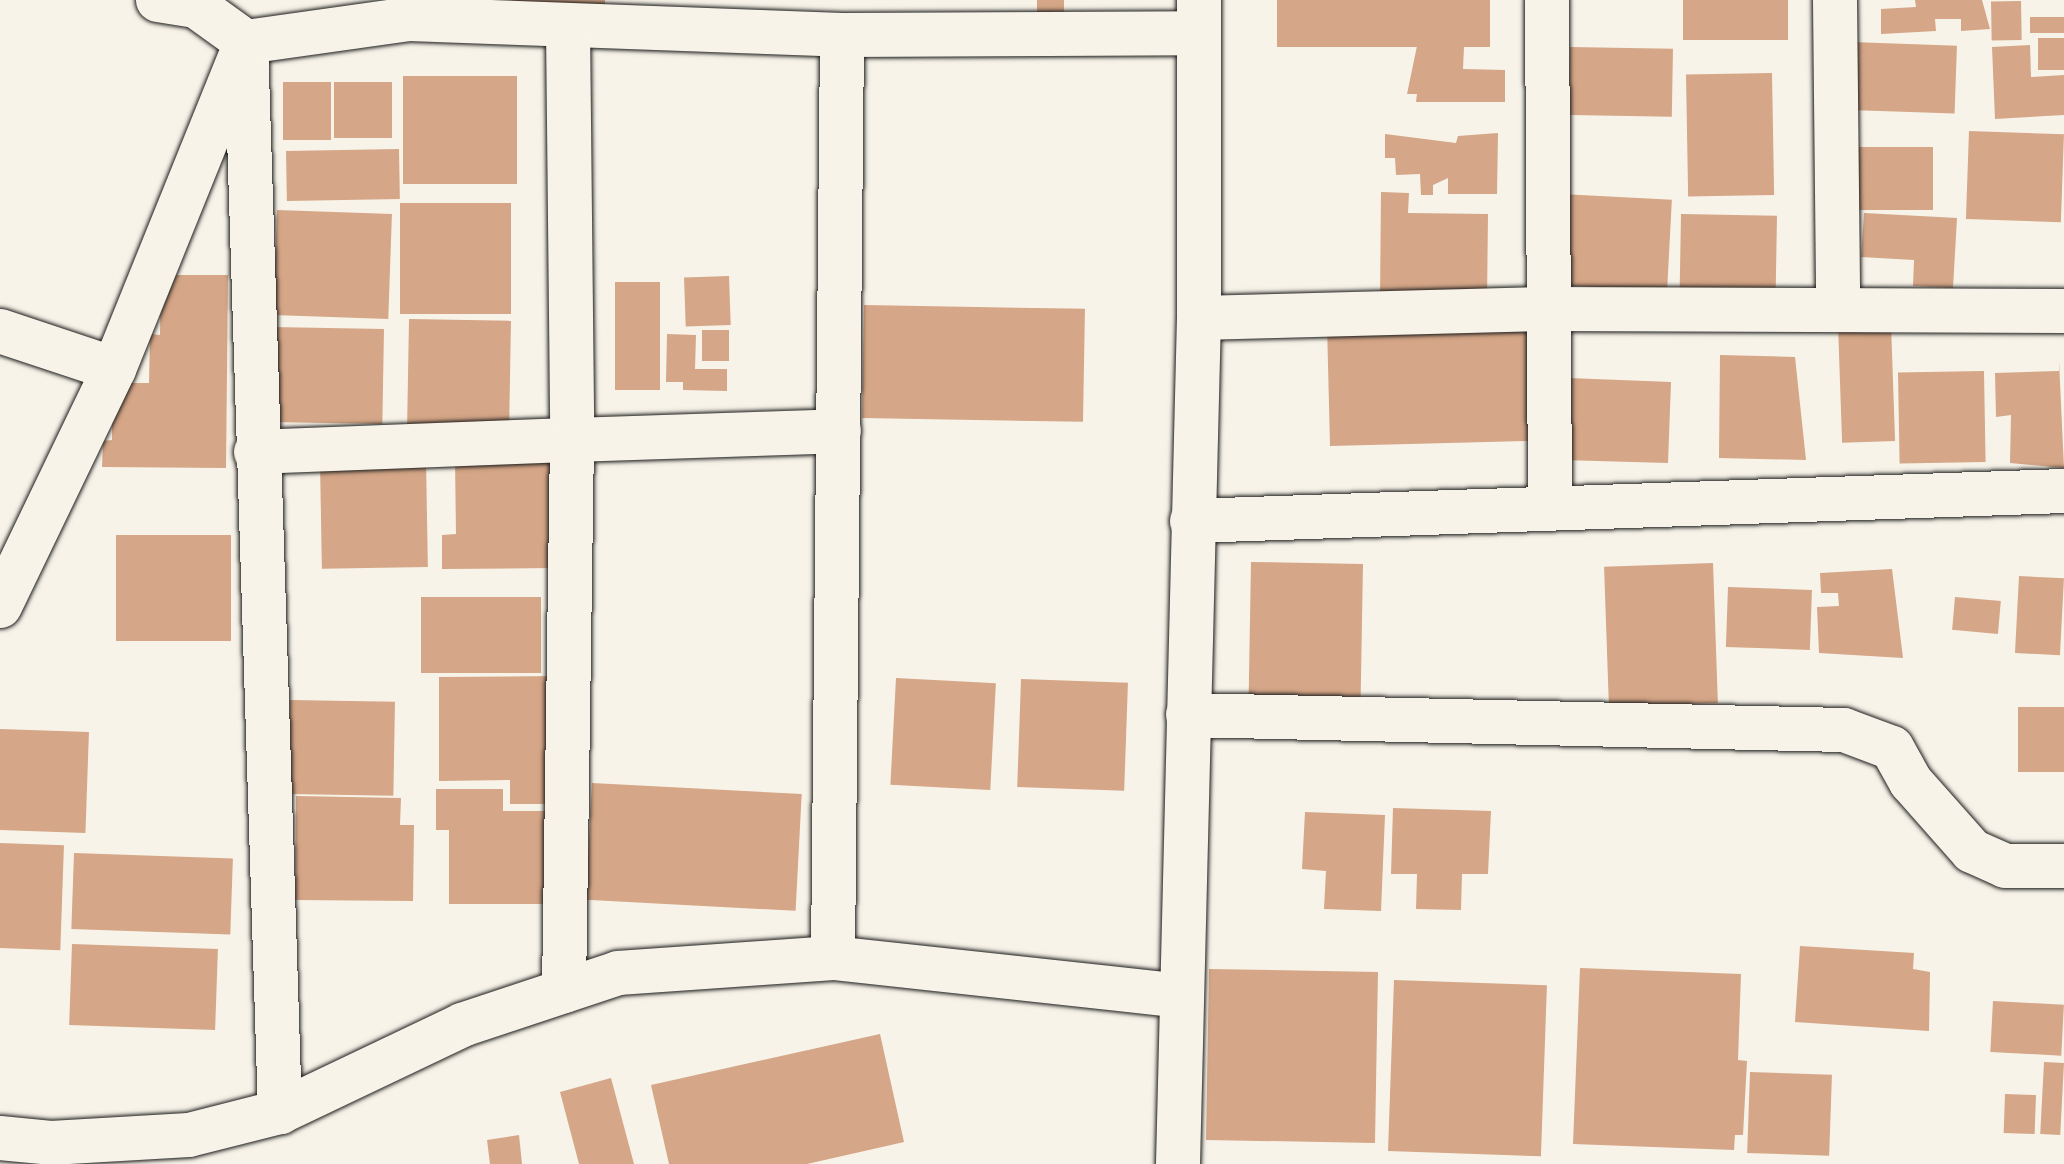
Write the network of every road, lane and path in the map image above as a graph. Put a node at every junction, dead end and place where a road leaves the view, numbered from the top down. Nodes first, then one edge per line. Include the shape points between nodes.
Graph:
1 (1547, 0) edge
2 (1835, 0) edge
3 (183, 2) edge
4 (409, 10) edge
5 (638, 15) edge
6 (1198, 16) edge
7 (568, 27) junction
8 (842, 35) junction
9 (246, 42) junction
10 (1544, 309) junction
11 (1838, 309) junction
12 (2064, 311) edge
13 (1199, 318) junction
14 (0, 331) edge
15 (114, 369) junction
16 (839, 431) junction
17 (572, 440) junction
18 (256, 452) junction
19 (2064, 491) edge
20 (1550, 506) junction
21 (1192, 521) junction
22 (0, 606) edge
23 (1188, 715) junction
24 (2064, 866) edge
25 (833, 958) junction
26 (564, 991) junction
27 (1181, 996) junction
28 (280, 1112) junction
29 (0, 1138) edge
30 (53, 1154) edge
31 (1178, 1164) edge

1 - 10 street
2 - 11 street
3 - 9 street
4 - 7 street
4 - 9 street
5 - 7 street
5 - 8 street
6 - 8 street
6 - 13 street
7 - 17 street
8 - 16 street
9 - 15 street
9 - 18 street
10 - 11 street
10 - 13 street
10 - 20 street
11 - 12 street
13 - 21 street
14 - 15 street
15 - 22 street
16 - 17 street
16 - 25 street
17 - 18 street
17 - 26 street
18 - 28 street
19 - 20 street
20 - 21 street
21 - 23 street
23 - 24 street via 1844,730 1892,748 1911,782 1972,851 2005,866
23 - 27 street
25 - 26 street via 618,973
25 - 27 street
26 - 28 street via 462,1025
27 - 31 street
28 - 30 street via 189,1135
29 - 30 street

